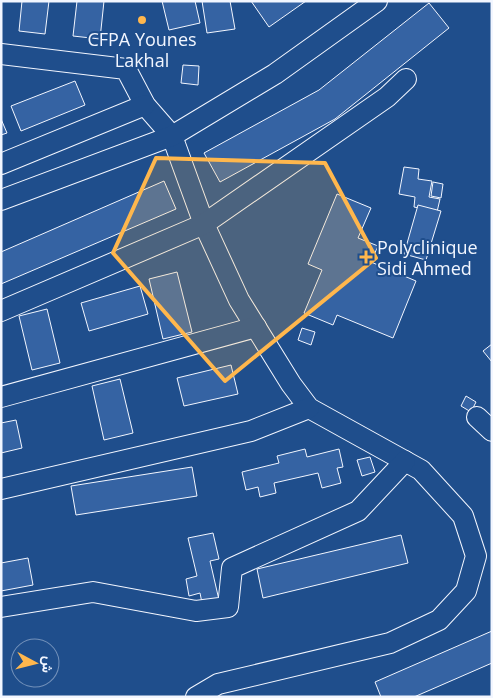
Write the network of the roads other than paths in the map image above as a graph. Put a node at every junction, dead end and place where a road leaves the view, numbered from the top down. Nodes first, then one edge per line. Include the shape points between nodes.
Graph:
1 (377, 1) edge
2 (1, 54) edge
3 (406, 79) dead end
4 (145, 106) junction
5 (172, 136) junction
6 (1, 164) edge
7 (1, 200) edge
8 (204, 224) junction
9 (1, 311) edge
10 (256, 327) junction
11 (1, 397) edge
12 (309, 408) junction
13 (477, 417) dead end
14 (492, 431) edge
15 (405, 461) junction
16 (1, 489) edge
17 (1, 607) edge
18 (196, 697) edge

1 - 5 street via 275,74
2 - 4 street via 126,69
3 - 8 street via 358,118
4 - 5 street
4 - 6 street
5 - 7 street
5 - 8 street
8 - 9 street
8 - 10 street via 239,300
10 - 11 street
10 - 12 street
12 - 15 street
12 - 16 street via 251,431
13 - 14 street
15 - 17 street via 358,510 232,568 228,607 196,611 93,592
15 - 18 street via 421,470 463,516 476,556 466,591 440,620 390,643 218,684

